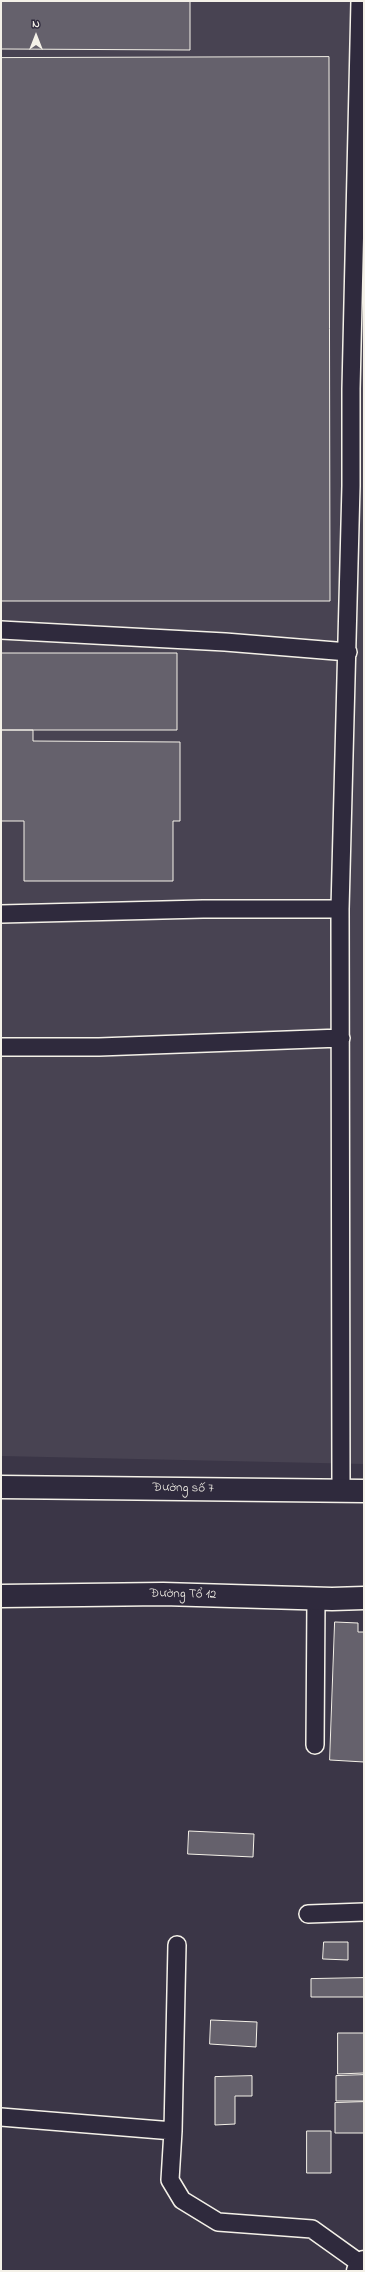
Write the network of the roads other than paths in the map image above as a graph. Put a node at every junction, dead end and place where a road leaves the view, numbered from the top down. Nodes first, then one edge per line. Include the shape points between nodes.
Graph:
1 (360, 1) edge
2 (361, 99) edge
3 (359, 290) edge
4 (358, 486) edge
5 (1, 630) edge
6 (348, 652) junction
7 (340, 909) junction
8 (1, 914) edge
9 (341, 1038) junction
10 (1, 1047) edge
11 (1, 1487) edge
12 (341, 1491) junction
13 (364, 1491) edge
14 (1, 1596) edge
15 (364, 1598) edge
16 (316, 1599) junction
17 (315, 1745) dead end
18 (364, 1912) edge
19 (308, 1914) dead end
20 (176, 1945) dead end
21 (1, 2117) edge
22 (173, 2131) junction
23 (361, 2266) edge

1 - 2 lane
2 - 3 lane
3 - 4 lane
4 - 6 lane
5 - 6 lane via 225,642
6 - 7 lane
7 - 8 lane via 203,909
7 - 9 lane
9 - 10 lane via 99,1047
9 - 12 lane
11 - 12 street, Đường số 7
12 - 13 street, Đường số 7
14 - 16 street, Đường Tổ 12 via 163,1594
15 - 16 street, Đường Tổ 12
16 - 17 lane
18 - 19 lane
20 - 22 lane
21 - 22 lane
22 - 23 lane via 170,2180 182,2200 218,2222 312,2229

